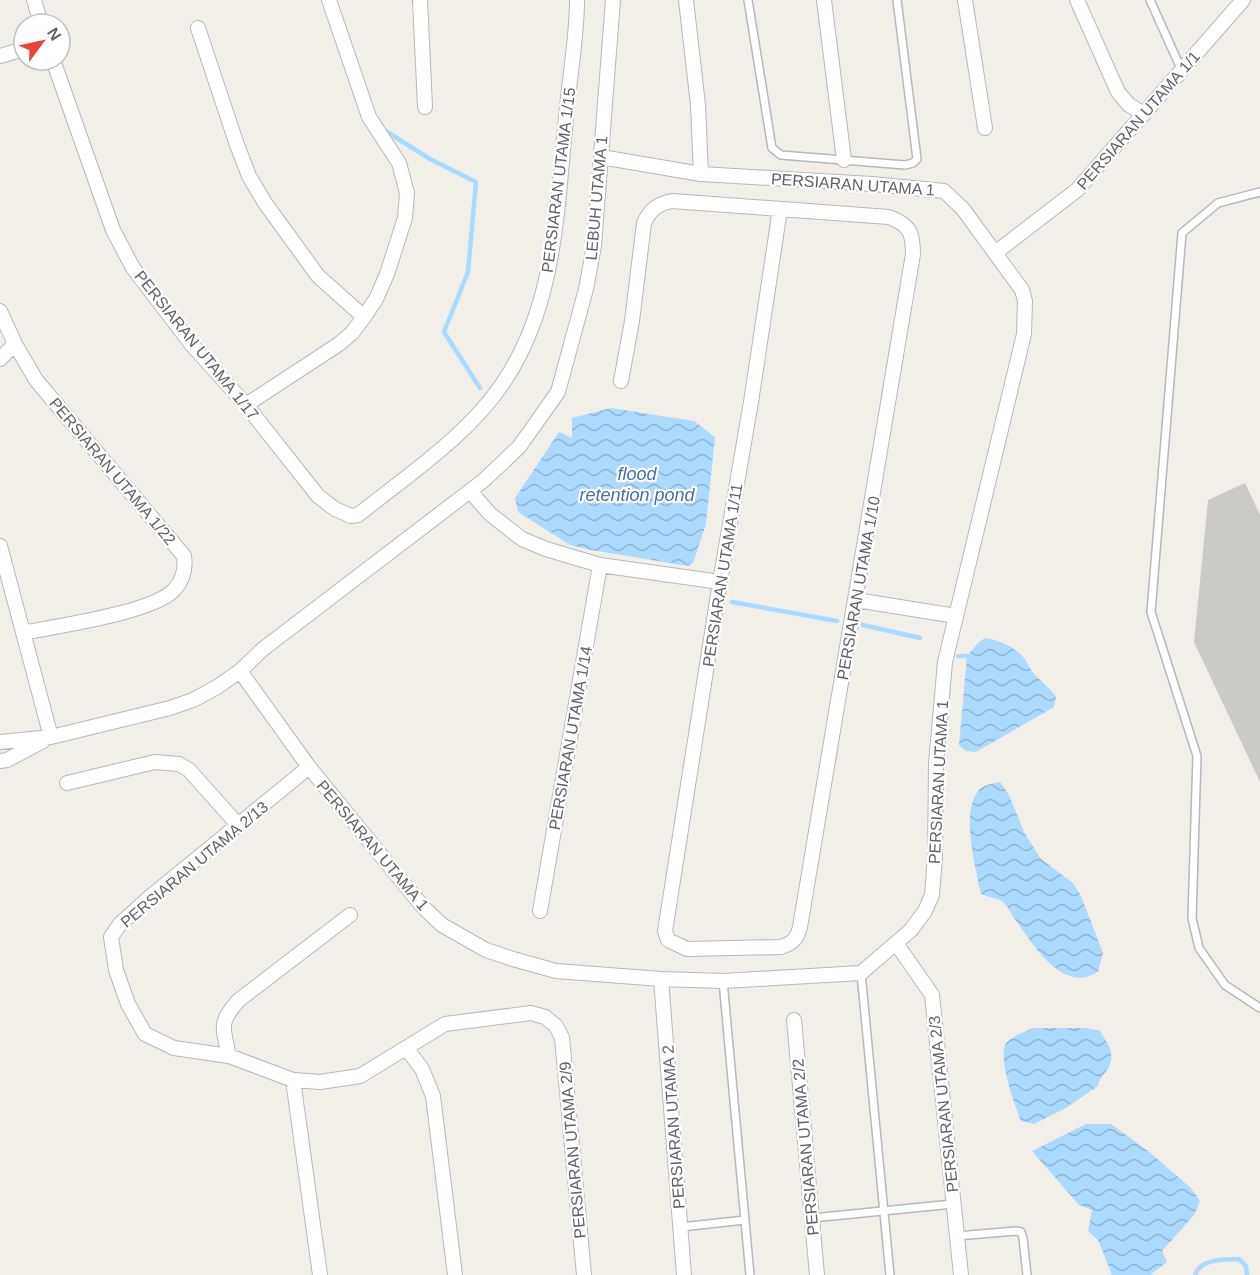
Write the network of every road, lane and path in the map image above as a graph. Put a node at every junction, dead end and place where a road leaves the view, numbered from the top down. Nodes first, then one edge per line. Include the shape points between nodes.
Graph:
1 (329, 0) edge
2 (420, 0) edge
3 (577, 0) edge
4 (613, 0) edge
5 (686, 0) edge
6 (748, 0) edge
7 (824, 0) edge
8 (897, 0) edge
9 (964, 0) edge
10 (1077, 0) edge
11 (1150, 0) edge
12 (1236, 3) edge
13 (198, 28) dead end
14 (1182, 71) junction
15 (57, 72) edge
16 (425, 107) dead end
17 (1144, 114) junction
18 (985, 128) dead end
19 (601, 157) junction
20 (844, 160) junction
21 (701, 174) junction
22 (1260, 192) edge
23 (780, 209) junction
24 (995, 253) junction
25 (0, 311) edge
26 (364, 317) junction
27 (15, 344) junction
28 (0, 359) edge
29 (621, 381) dead end
30 (246, 405) junction
31 (470, 491) junction
32 (335, 509) joint
33 (0, 546) edge
34 (600, 565) junction
35 (720, 582) junction
36 (856, 600) junction
37 (956, 616) junction
38 (23, 633) junction
39 (240, 671) junction
40 (51, 737) junction
41 (0, 742) edge
42 (0, 761) edge
43 (309, 767) junction
44 (67, 783) dead end
45 (239, 826) junction
46 (540, 911) dead end
47 (350, 915) dead end
48 (790, 944) joint
49 (896, 944) junction
50 (861, 973) junction
51 (661, 979) junction
52 (723, 981) junction
53 (1260, 1008) edge
54 (794, 1020) dead end
55 (556, 1026) joint
56 (406, 1048) junction
57 (229, 1056) junction
58 (293, 1080) junction
59 (953, 1204) junction
60 (885, 1211) junction
61 (812, 1218) junction
62 (745, 1220) junction
63 (681, 1227) junction
64 (957, 1236) junction
65 (320, 1275) edge
66 (455, 1275) edge
67 (584, 1275) edge
68 (684, 1275) edge
69 (750, 1275) edge
70 (817, 1275) edge
71 (890, 1275) edge
72 (961, 1275) edge
73 (1027, 1275) edge

1 - 26 street via 369,117 399,163 407,193 405,218 387,274
2 - 16 street
3 - 32 street, PERSIARAN UTAMA 1/15 via 553,248 538,311 522,349 487,404 458,434 358,515
4 - 19 street, LEBUH UTAMA 1
5 - 21 street
6 - 20 lane via 772,148 781,155
7 - 20 street
8 - 20 lane via 917,159 905,165
9 - 18 street
10 - 17 street via 1118,92
11 - 14 lane
12 - 14 street, PERSIARAN UTAMA 1/1
13 - 26 street via 249,176 318,276
14 - 17 street, PERSIARAN UTAMA 1/1
15 - 30 street, PERSIARAN UTAMA 1/17 via 109,219 133,268 192,345
17 - 24 street, PERSIARAN UTAMA 1/1 via 1077,190
19 - 21 street, PERSIARAN UTAMA 1
19 - 31 street, LEBUH UTAMA 1 via 594,246 558,392 519,447
21 - 24 street, PERSIARAN UTAMA 1 via 944,190
22 - 53 lane via 1218,203 1182,233 1151,612 1197,756 1192,918 1199,948 1225,985
23 - 29 street via 672,201 658,204 644,223
23 - 35 street, PERSIARAN UTAMA 1/11
23 - 36 street, PERSIARAN UTAMA 1/10 via 889,218 900,221 913,239
24 - 37 street, PERSIARAN UTAMA 1 via 1022,290 1024,334
25 - 27 street, PERSIARAN UTAMA 1/22
26 - 30 street via 339,344
27 - 28 street
27 - 38 street, PERSIARAN UTAMA 1/22 via 36,380 184,556 186,567 174,590 137,609
30 - 32 street, PERSIARAN UTAMA 1/17 via 318,496
31 - 34 street via 490,514 522,538
31 - 39 street via 263,649
33 - 38 street
34 - 35 street
34 - 46 street, PERSIARAN UTAMA 1/14
35 - 48 street, PERSIARAN UTAMA 1/11 via 666,920 668,940 687,949
36 - 37 street
36 - 48 street, PERSIARAN UTAMA 1/10 via 800,927
37 - 49 street, PERSIARAN UTAMA 1 via 945,662 936,764 932,895 911,930
38 - 40 street
39 - 40 street via 193,700
39 - 43 street, PERSIARAN UTAMA 1
40 - 41 street
40 - 42 street
43 - 45 street, PERSIARAN UTAMA 2/13
43 - 51 street, PERSIARAN UTAMA 1 via 403,885 442,926 486,950 556,971
44 - 45 street via 155,762 179,764 189,770
45 - 57 street, PERSIARAN UTAMA 2/13 via 150,897 111,937 116,970 128,1004 145,1034 174,1048
47 - 57 street via 228,1011 222,1023
49 - 50 street, PERSIARAN UTAMA 1
49 - 59 street, PERSIARAN UTAMA 2/3 via 932,995
50 - 52 street, PERSIARAN UTAMA 1
50 - 60 lane
51 - 52 street, PERSIARAN UTAMA 1
51 - 63 street, PERSIARAN UTAMA 2
52 - 62 lane
54 - 61 street, PERSIARAN UTAMA 2/2
55 - 56 street, PERSIARAN UTAMA 2/13 via 531,1013 445,1024
55 - 67 street, PERSIARAN UTAMA 2/9 via 562,1038
56 - 58 street, PERSIARAN UTAMA 2/13 via 360,1076 320,1082
56 - 66 street via 422,1069 433,1096
57 - 58 street, PERSIARAN UTAMA 2/13
58 - 65 street
59 - 60 lane
59 - 64 street, PERSIARAN UTAMA 2/3
60 - 61 lane
60 - 71 lane
61 - 70 street, PERSIARAN UTAMA 2/2
62 - 63 lane
62 - 69 lane
63 - 68 street, PERSIARAN UTAMA 2
64 - 72 street, PERSIARAN UTAMA 2/3
64 - 73 lane via 1021,1232

